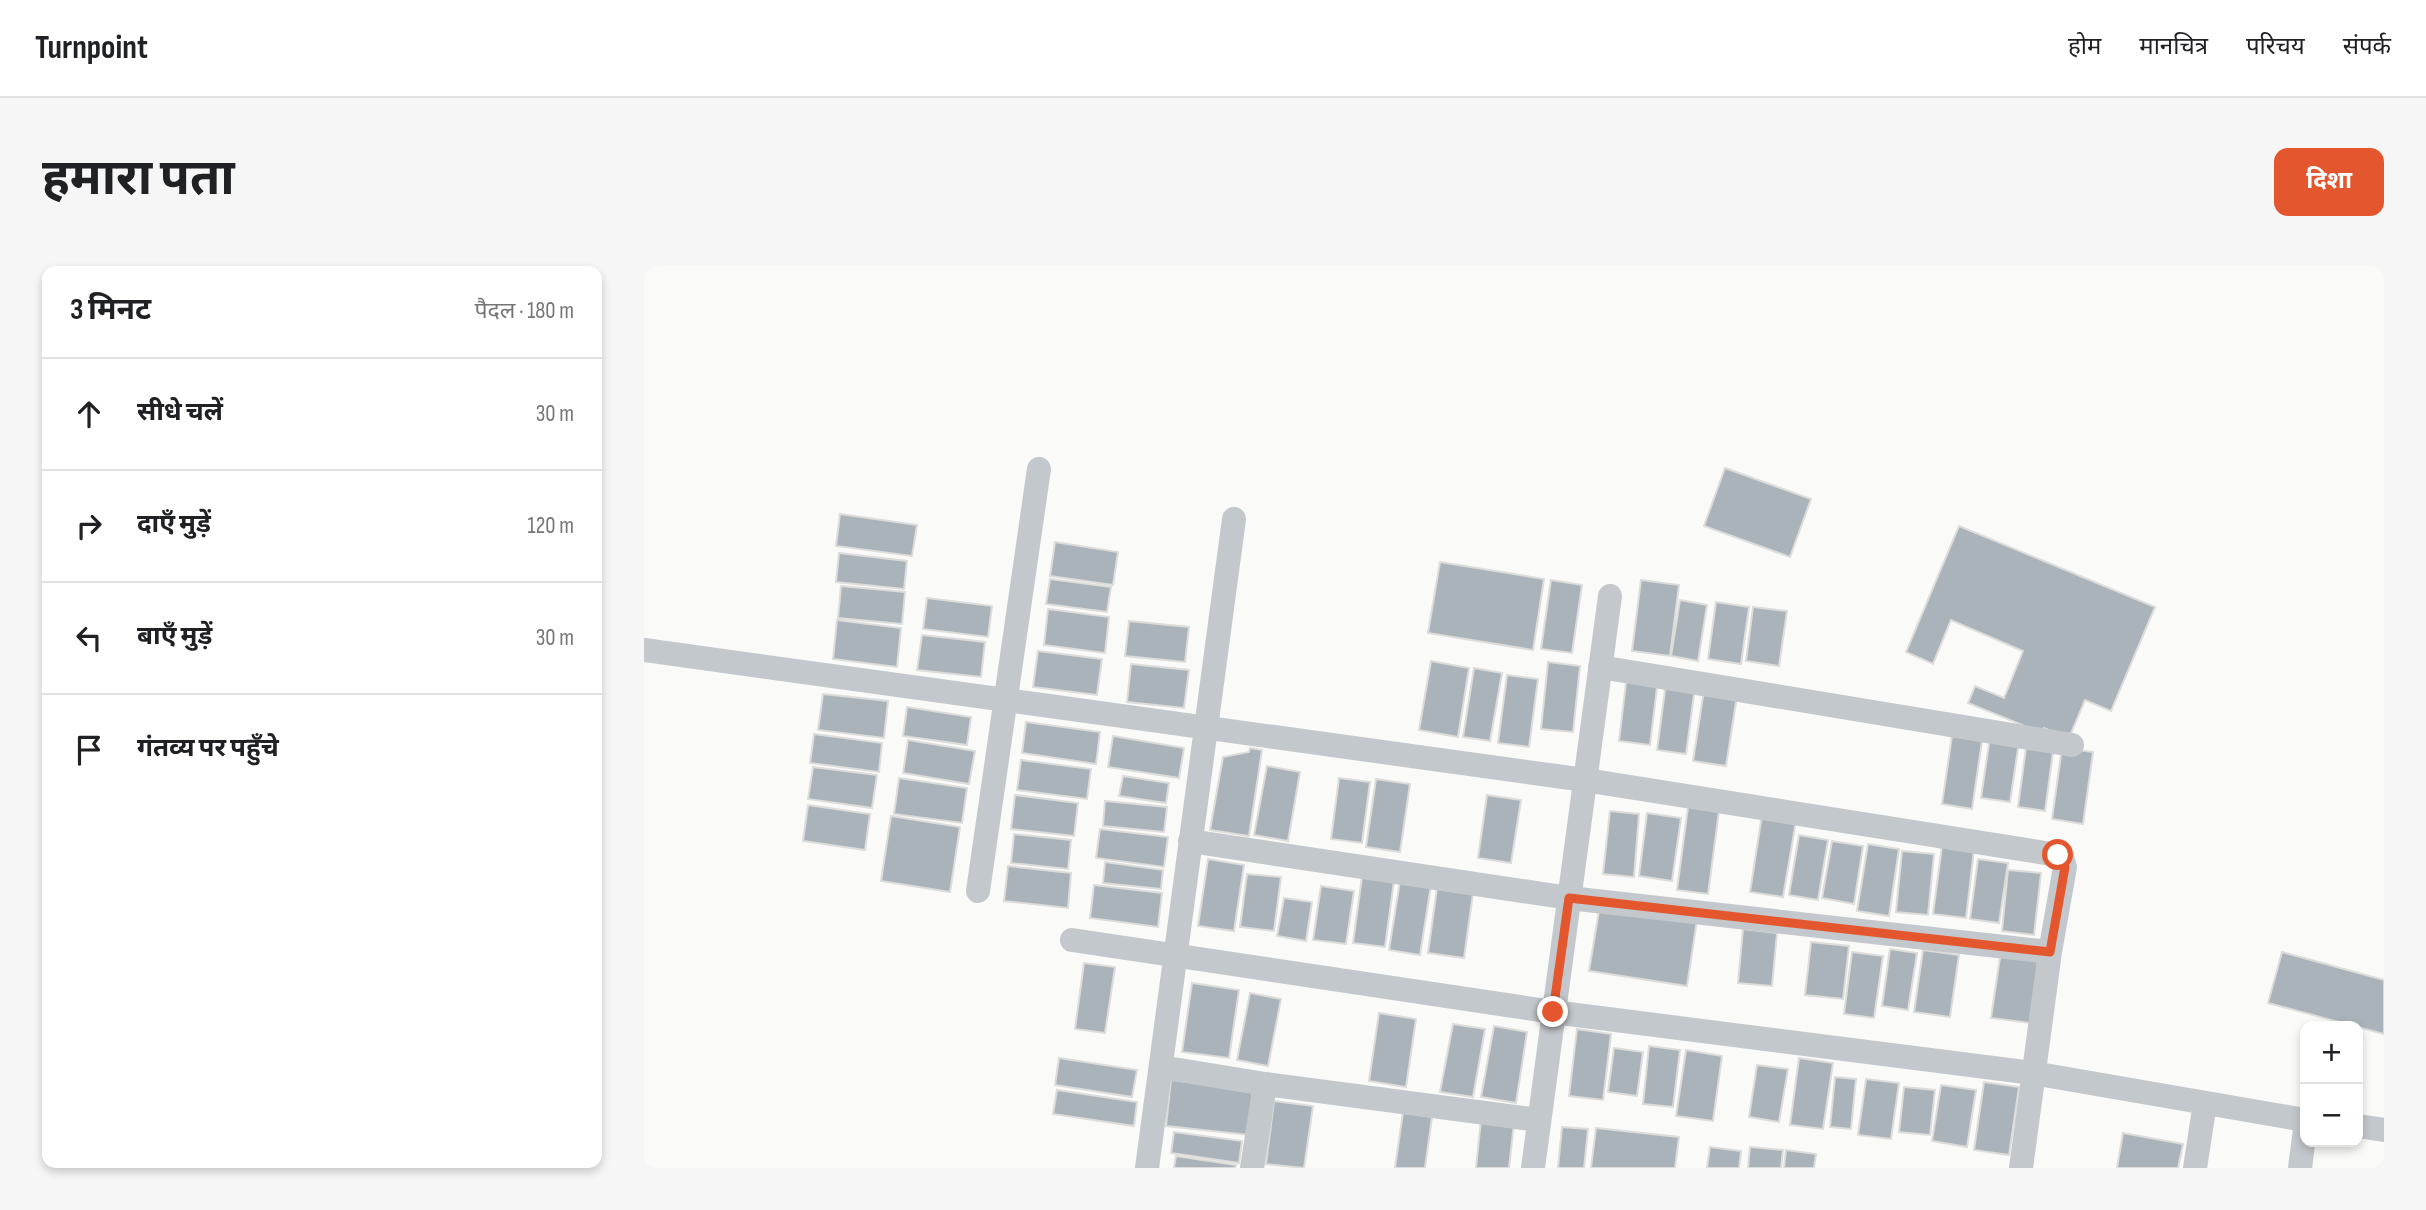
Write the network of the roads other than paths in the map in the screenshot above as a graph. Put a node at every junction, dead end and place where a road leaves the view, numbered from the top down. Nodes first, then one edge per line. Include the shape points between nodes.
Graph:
1 (1039, 469) dead end
2 (1234, 519) dead end
3 (1610, 596) dead end
4 (644, 650) edge
5 (1600, 667) junction
6 (1005, 700) junction
7 (1206, 727) junction
8 (2072, 744) dead end
9 (1585, 779) junction
10 (1190, 841) junction
11 (978, 891) dead end
12 (1569, 898) junction
13 (1072, 940) dead end
14 (2050, 952) junction
15 (1175, 955) junction
16 (1553, 1012) junction
17 (1161, 1067) junction
18 (2034, 1073) junction
19 (1265, 1084) junction
20 (2205, 1103) junction
21 (1539, 1119) junction
22 (2300, 1119) edge
23 (2363, 1127) edge
24 (2384, 1130) edge
25 (2303, 1147) edge
26 (1147, 1168) edge
27 (1252, 1168) edge
28 (1533, 1168) edge
29 (2021, 1168) edge
30 (2194, 1168) edge
31 (2300, 1168) edge

1 - 6 street
2 - 7 street
3 - 5 street
4 - 6 street
5 - 8 street
5 - 9 street
6 - 7 street
6 - 11 street
7 - 9 street
7 - 10 street
9 - 12 street
9 - 14 street via 2058,855 2065,867
10 - 12 street
10 - 15 street
12 - 14 street
12 - 16 street
13 - 15 street
14 - 18 street
15 - 16 street
15 - 17 street
16 - 18 street
16 - 21 street
17 - 19 street
17 - 26 street
18 - 20 street
18 - 29 street
19 - 21 street
19 - 27 street
20 - 22 street
20 - 30 street
21 - 28 street
23 - 24 street
25 - 31 street

